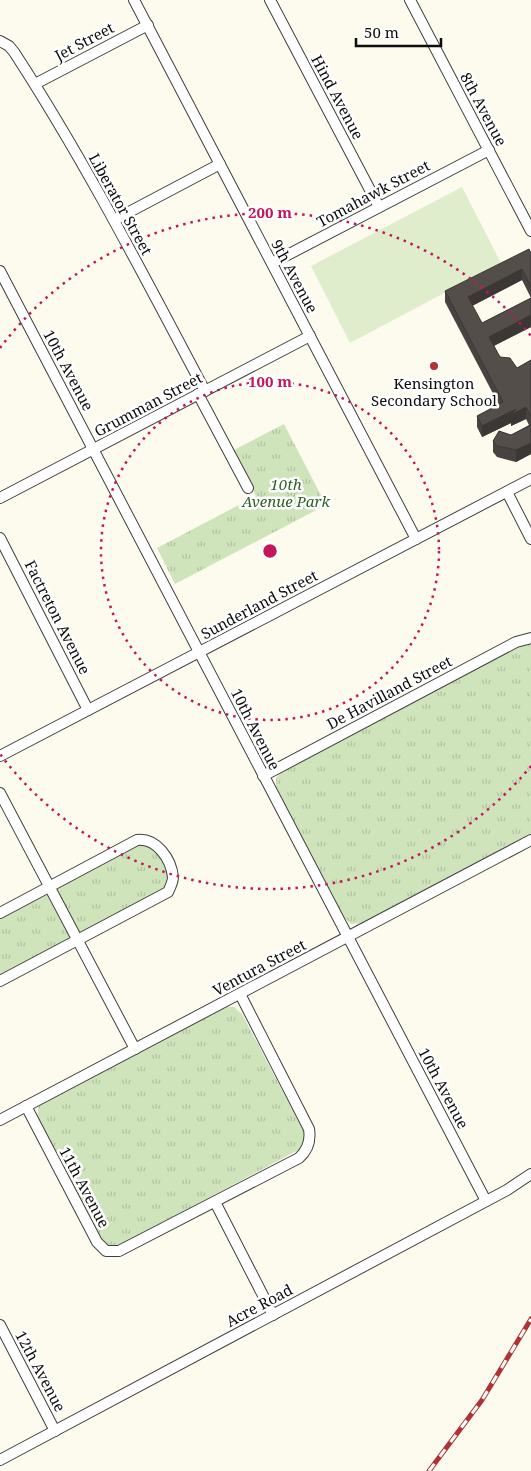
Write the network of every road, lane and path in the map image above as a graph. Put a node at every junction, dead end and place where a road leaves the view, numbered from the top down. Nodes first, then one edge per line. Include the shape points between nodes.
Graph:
1 (134, 0) edge
2 (270, 0) edge
3 (410, 0) edge
4 (148, 25) junction
5 (0, 42) edge
6 (35, 84) junction
7 (489, 150) junction
8 (220, 164) junction
9 (379, 207) junction
10 (114, 220) junction
11 (530, 225) edge
12 (272, 263) junction
13 (0, 271) edge
14 (310, 336) junction
15 (201, 393) junction
16 (93, 449) junction
17 (531, 479) edge
18 (248, 488) dead end
19 (506, 492) junction
20 (0, 498) edge
21 (0, 538) edge
22 (416, 539) junction
23 (531, 539) edge
24 (531, 638) edge
25 (199, 652) junction
26 (88, 710) junction
27 (0, 756) edge
28 (263, 776) junction
29 (0, 793) edge
30 (531, 840) edge
31 (49, 887) junction
32 (0, 913) edge
33 (348, 937) junction
34 (77, 941) junction
35 (0, 981) edge
36 (240, 994) junction
37 (135, 1049) junction
38 (26, 1106) junction
39 (0, 1120) edge
40 (531, 1174) edge
41 (486, 1201) junction
42 (215, 1202) junction
43 (273, 1315) junction
44 (0, 1325) edge
45 (55, 1431) junction
46 (0, 1460) edge

1 - 4 street, 9th Avenue
2 - 9 street, Hind Avenue
3 - 7 street, 8th Avenue
4 - 6 street, Jet Street
4 - 8 street, 9th Avenue
5 - 6 street, Liberator Street via 14,52
6 - 10 street, Liberator Street
7 - 9 street, Tomahawk Street
7 - 11 street, 8th Avenue
8 - 10 street
8 - 12 street, 9th Avenue
9 - 12 street, Tomahawk Street
10 - 15 street, Liberator Street
12 - 14 street, 9th Avenue
13 - 16 street, 10th Avenue
14 - 15 street, Grumman Street
14 - 22 street, 9th Avenue
15 - 16 street, Grumman Street
15 - 18 street, Liberator Street
16 - 20 street, Grumman Street
16 - 25 street, 10th Avenue
17 - 19 street, Sunderland Street
19 - 22 street, Sunderland Street
19 - 23 street
21 - 26 street, Factreton Avenue
22 - 25 street, Sunderland Street
24 - 28 street, De Havilland Street via 516,642
25 - 26 street, Sunderland Street
25 - 28 street, 10th Avenue
26 - 27 street, Sunderland Street
28 - 33 street, 10th Avenue
29 - 31 street
30 - 33 street, Ventura Street
31 - 32 street
31 - 34 street
31 - 34 street via 137,840 153,842 166,858 173,879 168,892
33 - 36 street, Ventura Street
33 - 41 street, 10th Avenue
34 - 35 street
34 - 37 street
36 - 37 street, Ventura Street
36 - 42 street, 11th Avenue via 309,1129 310,1139 299,1158
37 - 38 street, Ventura Street
38 - 39 street, Ventura Street
38 - 42 street, 11th Avenue via 97,1242 106,1251 119,1251
40 - 41 street, Acre Road
41 - 43 street, Acre Road
42 - 43 street
43 - 45 street, Acre Road
44 - 45 street, 12th Avenue
45 - 46 street, Acre Road

